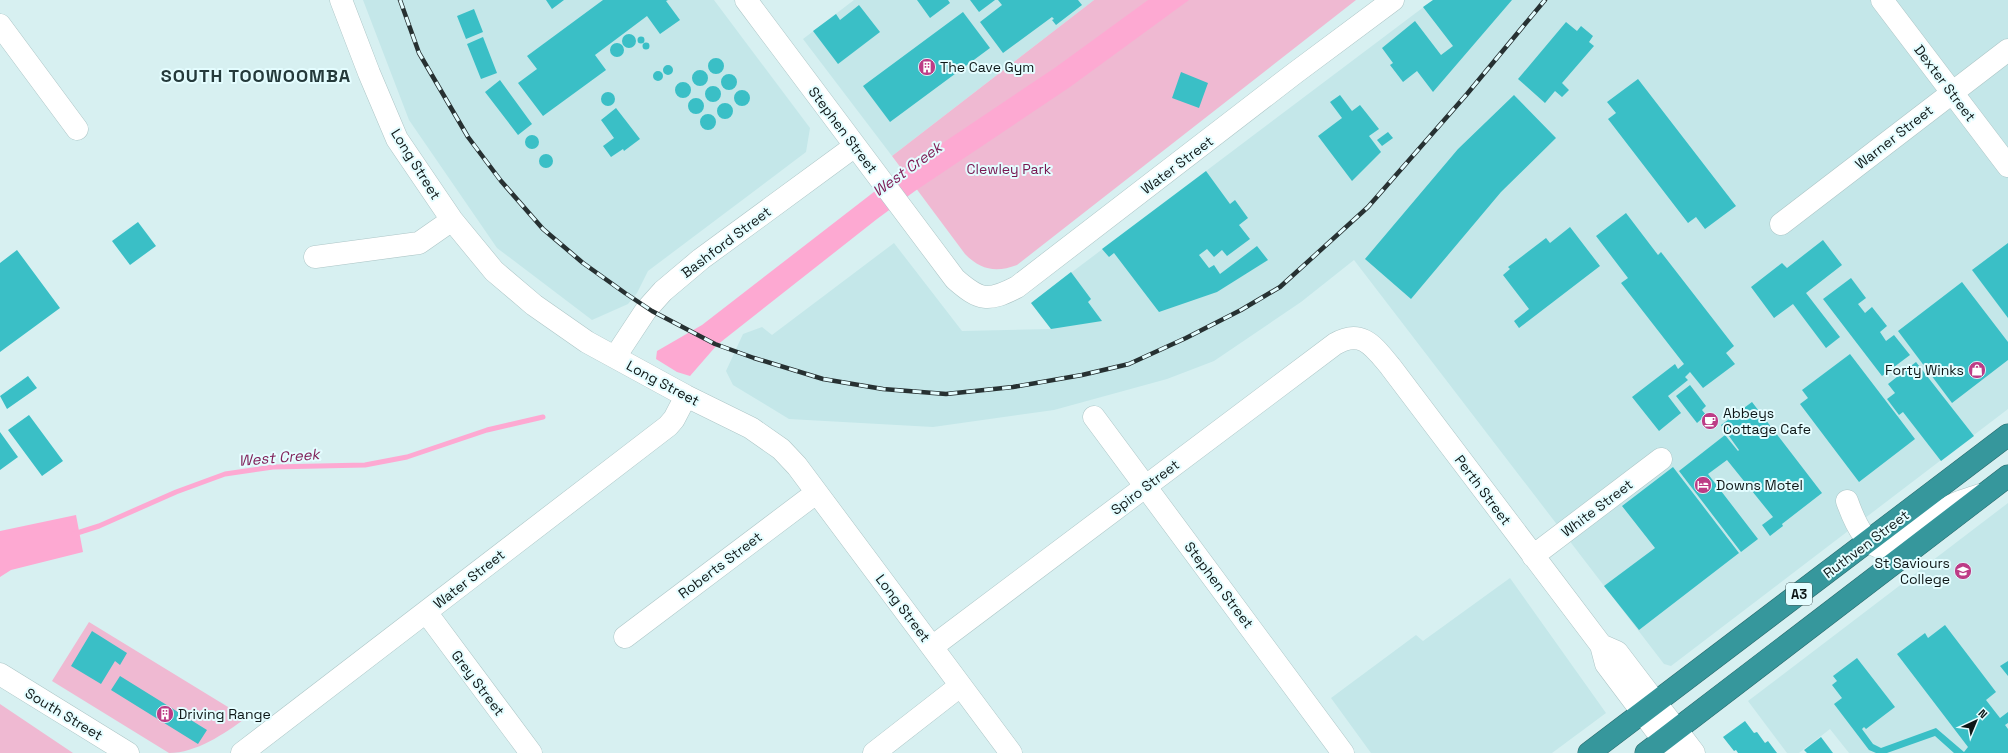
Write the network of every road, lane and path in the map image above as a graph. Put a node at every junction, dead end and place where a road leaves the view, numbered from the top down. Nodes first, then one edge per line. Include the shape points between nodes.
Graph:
1 (341, 0) edge
2 (746, 0) edge
3 (1393, 0) edge
4 (1882, 0) edge
5 (0, 25) edge
6 (2008, 50) edge
7 (1952, 92) junction
8 (78, 129) dead end
9 (855, 146) junction
10 (2008, 166) edge
11 (452, 220) junction
12 (1781, 224) dead end
13 (315, 257) dead end
14 (955, 279) joint
15 (1361, 339) joint
16 (615, 357) junction
17 (686, 396) junction
18 (1094, 417) dead end
19 (2008, 435) edge
20 (2008, 446) edge
21 (1661, 459) dead end
22 (1976, 459) junction
23 (2008, 476) edge
24 (1146, 487) junction
25 (816, 493) junction
26 (1985, 493) junction
27 (1891, 524) junction
28 (1868, 542) junction
29 (1533, 556) junction
30 (426, 612) junction
31 (625, 638) dead end
32 (932, 647) junction
33 (0, 674) edge
34 (960, 686) junction
35 (1649, 708) junction
36 (1671, 741) edge
37 (128, 753) edge
38 (242, 753) edge
39 (531, 753) edge
40 (874, 753) edge
41 (1011, 753) edge
42 (1343, 753) edge
43 (1589, 753) edge
44 (1646, 753) edge
45 (1694, 753) edge

1 - 11 street, Long Street via 397,139
2 - 9 street, Stephen Street
3 - 14 street, Water Street via 1018,287 1001,295 984,298 968,291
4 - 7 street, Dexter Street
5 - 8 street
6 - 7 street, Warner Street
7 - 10 street, Dexter Street
7 - 12 street, Warner Street
9 - 14 street, Stephen Street
9 - 16 street, Bashford Street via 701,259 663,291 646,310
11 - 13 street via 419,243
11 - 16 street, Long Street via 505,281 534,305
15 - 24 street, Spiro Street via 1348,338 1336,344
15 - 29 street, Perth Street via 1373,346 1390,366
16 - 17 street, Long Street
17 - 25 street, Long Street via 751,428 781,449
17 - 30 street, Water Street via 668,426
18 - 24 street, Stephen Street
19 - 22 highway, Ruthven Street / A3
20 - 22 street
21 - 29 street, White Street
22 - 27 highway, Ruthven Street / A3
23 - 26 highway, A3
24 - 32 street, Spiro Street
24 - 42 street, Stephen Street
25 - 31 street, Roberts Street
25 - 32 street, Long Street
26 - 28 street via 1950,506 1893,547 1880,548
26 - 36 highway, A3
27 - 28 highway, Ruthven Street / A3
27 - 28 street via 1880,525 1872,522 1847,501 1852,516
28 - 35 highway, Ruthven Street / A3
29 - 35 street, Perth Street via 1601,645 1606,664
30 - 38 street, Water Street
30 - 39 street, Grey Street
32 - 34 street, Long Street
33 - 37 street, South Street
34 - 40 street
34 - 41 street, Long Street
35 - 36 street, Perth Street
35 - 43 highway, Ruthven Street / A3
36 - 44 highway, A3
36 - 45 street, Perth Street

